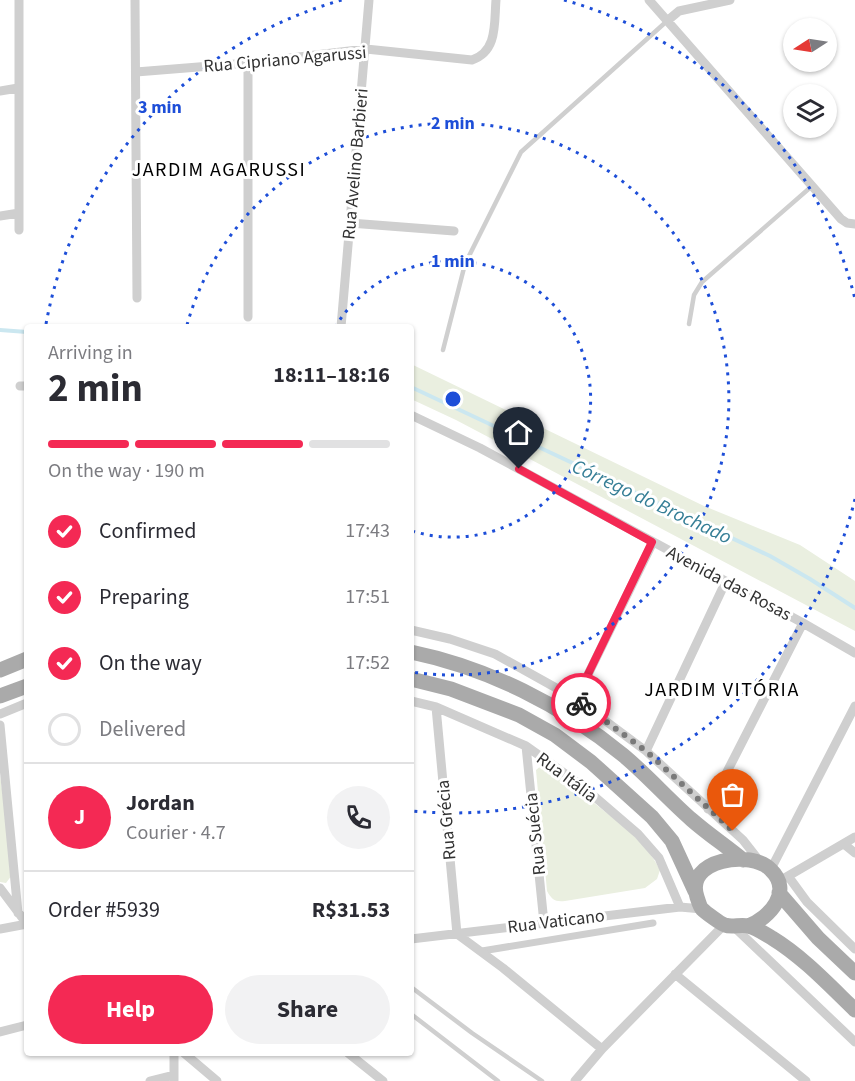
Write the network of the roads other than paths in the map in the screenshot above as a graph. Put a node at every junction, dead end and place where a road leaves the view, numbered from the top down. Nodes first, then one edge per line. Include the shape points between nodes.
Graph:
1 (19, 0) edge
2 (135, 0) edge
3 (369, 0) edge
4 (496, 0) edge
5 (649, 0) edge
6 (730, 0) edge
7 (667, 21) junction
8 (366, 50) junction
9 (248, 63) junction
10 (136, 72) junction
11 (18, 88) junction
12 (0, 91) edge
13 (812, 186) junction
14 (19, 213) junction
15 (0, 216) edge
16 (350, 223) junction
17 (855, 224) edge
18 (19, 230) dead end
19 (454, 231) dead end
20 (137, 298) dead end
21 (248, 317) dead end
22 (341, 324) edge
23 (689, 324) dead end
24 (443, 350) dead end
25 (414, 416) edge
26 (652, 542) junction
27 (726, 581) junction
28 (803, 623) junction
29 (414, 631) edge
30 (414, 653) edge
31 (855, 653) edge
32 (24, 658) edge
33 (0, 670) edge
34 (414, 681) edge
35 (24, 687) edge
36 (0, 696) edge
37 (576, 699) junction
38 (414, 702) edge
39 (24, 704) edge
40 (855, 706) edge
41 (436, 707) junction
42 (0, 714) edge
43 (0, 725) edge
44 (526, 746) junction
45 (646, 751) junction
46 (708, 809) junction
47 (855, 837) edge
48 (844, 844) junction
49 (855, 853) edge
50 (743, 860) junction
51 (776, 877) junction
52 (0, 888) edge
53 (696, 892) junction
54 (680, 907) junction
55 (702, 909) junction
56 (18, 913) junction
57 (24, 920) edge
58 (544, 922) junction
59 (653, 923) dead end
60 (24, 925) edge
61 (735, 926) junction
62 (0, 929) edge
63 (457, 934) junction
64 (414, 939) edge
65 (855, 949) edge
66 (482, 951) junction
67 (855, 973) edge
68 (675, 974) junction
69 (414, 989) edge
70 (855, 1010) edge
71 (414, 1016) edge
72 (24, 1026) edge
73 (0, 1032) edge
74 (855, 1042) edge
75 (602, 1049) junction
76 (174, 1056) edge
77 (188, 1056) edge
78 (352, 1056) edge
79 (174, 1078) edge
80 (150, 1081) edge
81 (217, 1081) edge
82 (383, 1081) edge
83 (498, 1081) edge
84 (542, 1081) edge
85 (575, 1081) edge
86 (806, 1081) edge

1 - 11 street
2 - 10 street
3 - 8 street, Rua Avelino Barbieri
4 - 8 street, Rua Cipriano Agarussi via 493,36 482,56 462,60
5 - 7 street
6 - 7 street via 679,11
7 - 13 street
7 - 24 lane via 521,152 465,264
8 - 9 street, Rua Cipriano Agarussi
8 - 16 street, Rua Avelino Barbieri
9 - 10 street, Rua Cipriano Agarussi
9 - 21 street
10 - 20 street
11 - 12 street
11 - 14 street
13 - 17 street via 841,219
13 - 23 lane via 702,282 694,295
14 - 15 street
14 - 18 street
16 - 19 street
16 - 22 street, Rua Avelino Barbieri
25 - 26 street, Avenida das Rosas
26 - 27 street, Avenida das Rosas
26 - 37 street
27 - 28 street, Avenida das Rosas
27 - 45 street
28 - 31 street, Avenida das Rosas
28 - 46 street
29 - 37 street via 495,654
30 - 50 main road via 478,672 537,698 584,726 624,755 693,820
32 - 33 main road
34 - 53 main road via 451,689 519,715 555,735 652,817 672,841
35 - 36 main road
37 - 45 street
38 - 41 street, Rua Itália
39 - 42 street
40 - 51 street
41 - 44 street, Rua Itália
41 - 63 street, Rua Grécia
43 - 56 street
44 - 54 street, Rua Itália via 581,785 638,834 659,858
44 - 58 street, Rua Suécia
45 - 46 street
46 - 51 street
47 - 48 street
48 - 49 street
48 - 51 street
50 - 51 main road
50 - 53 main road via 716,862 705,869
51 - 61 main road via 777,903 770,913 757,923
51 - 65 street
51 - 67 main road via 818,938
52 - 56 street
53 - 55 main road
54 - 55 street, Rua Vaticano
54 - 58 street, Rua Vaticano
55 - 61 main road
56 - 57 street
58 - 63 street, Rua Vaticano
59 - 66 street
60 - 62 street
61 - 68 street
61 - 70 main road via 795,954
61 - 74 street
63 - 64 street, Rua Vaticano
63 - 66 street
66 - 75 street
68 - 75 street
68 - 86 street
69 - 84 lane
71 - 83 lane
72 - 73 street
75 - 85 street
76 - 79 street
77 - 81 street
78 - 82 street
79 - 80 street

